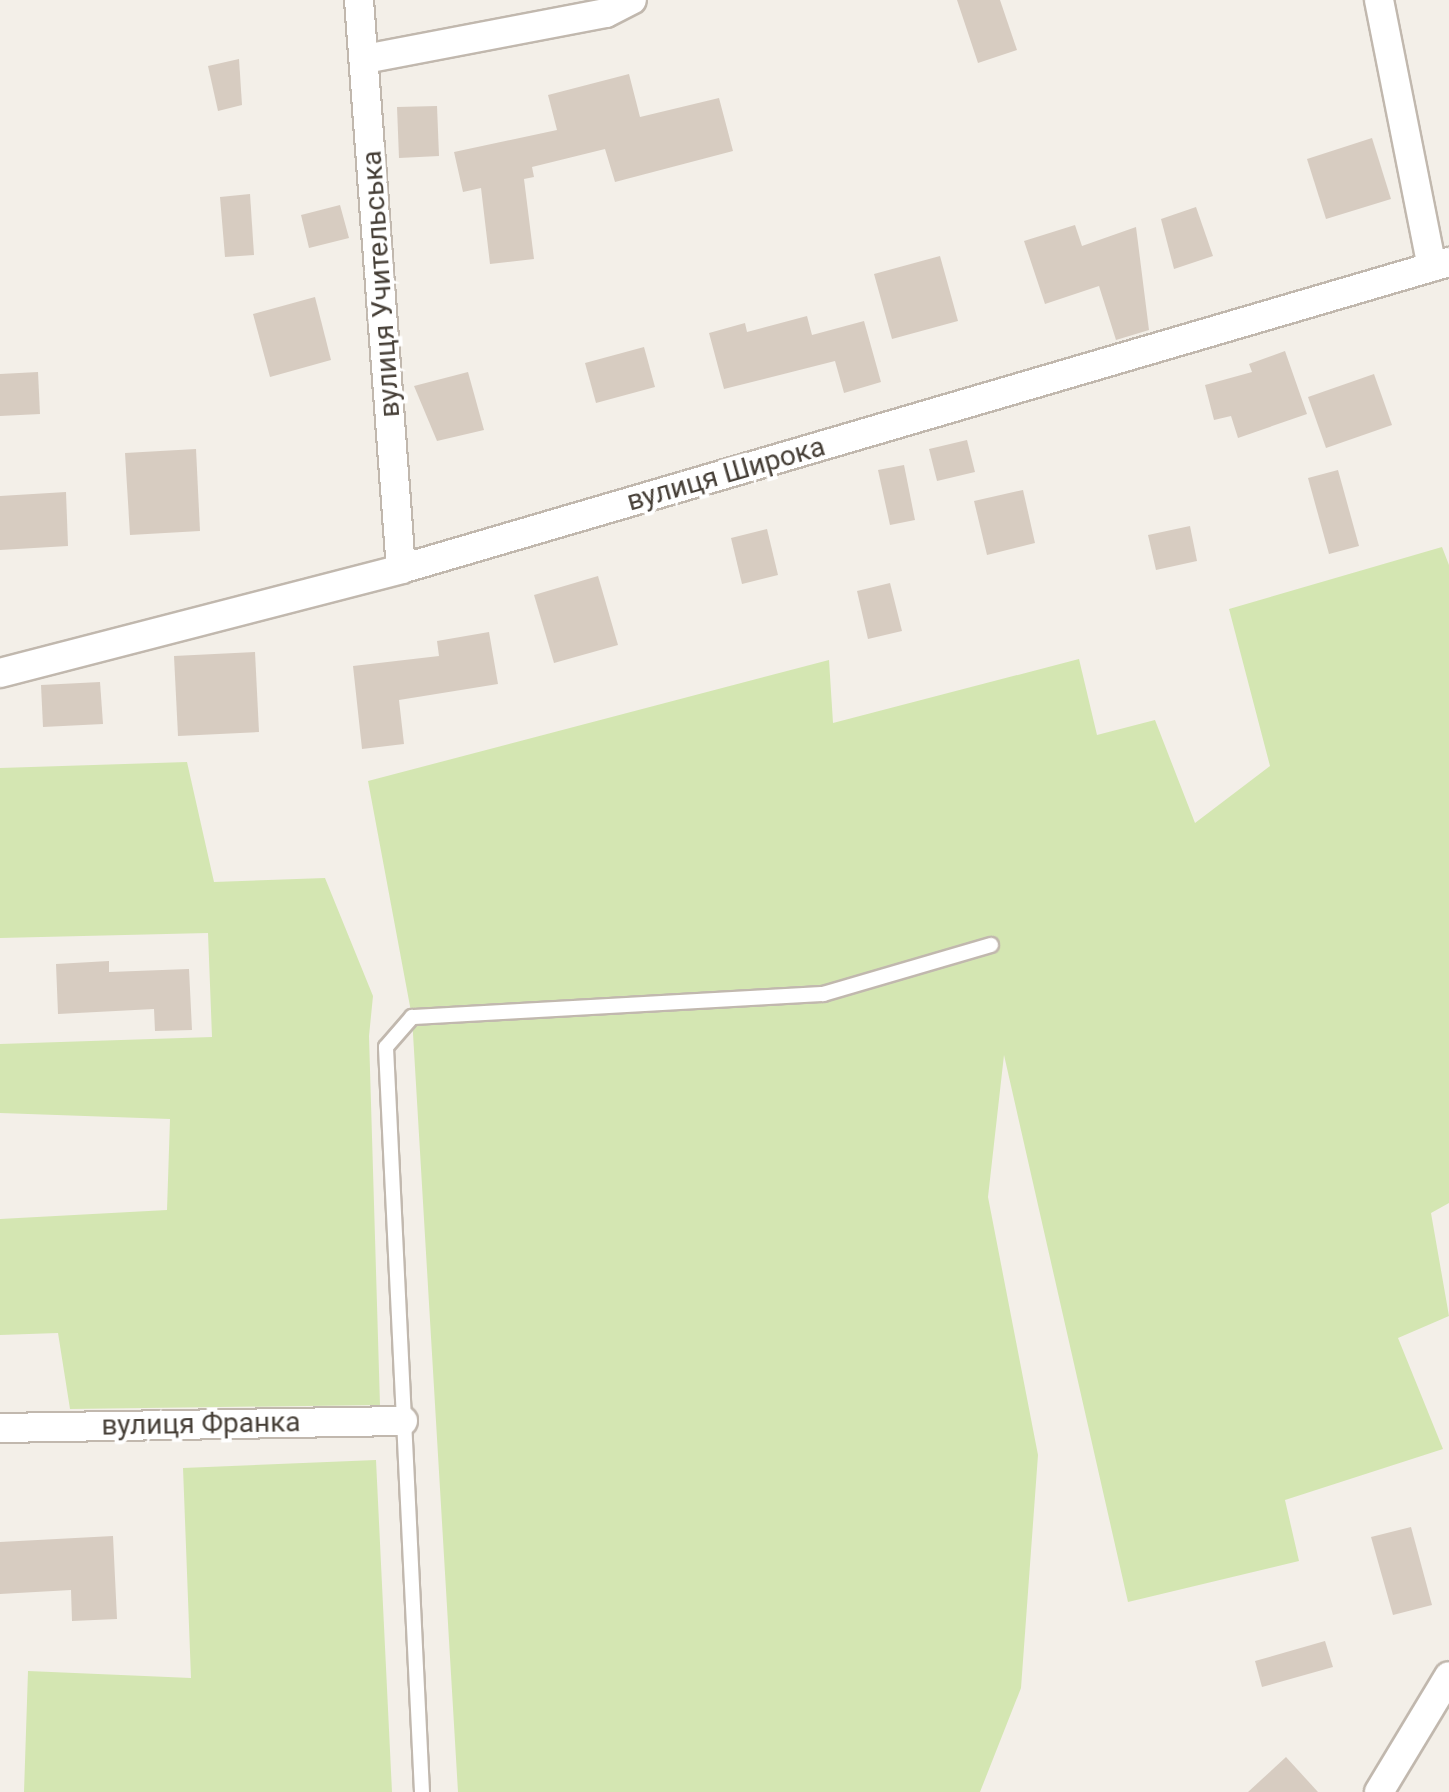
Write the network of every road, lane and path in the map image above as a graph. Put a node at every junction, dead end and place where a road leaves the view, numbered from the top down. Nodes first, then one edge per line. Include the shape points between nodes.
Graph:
1 (359, 0) edge
2 (632, 0) edge
3 (1379, 0) edge
4 (365, 59) junction
5 (1441, 265) edge
6 (401, 569) junction
7 (0, 673) edge
8 (992, 945) dead end
9 (403, 1420) junction
10 (0, 1428) edge
11 (1449, 1676) edge
12 (422, 1792) edge
13 (1379, 1792) edge

1 - 4 street, вулиця Учительська
2 - 4 street via 606,12
3 - 5 street
4 - 6 street, вулиця Учительська
5 - 6 street, вулиця Широка
6 - 7 street, вулиця Широка
8 - 9 lane via 823,994 412,1017 386,1048
9 - 10 street, вулиця Франка
9 - 12 lane
11 - 13 street

